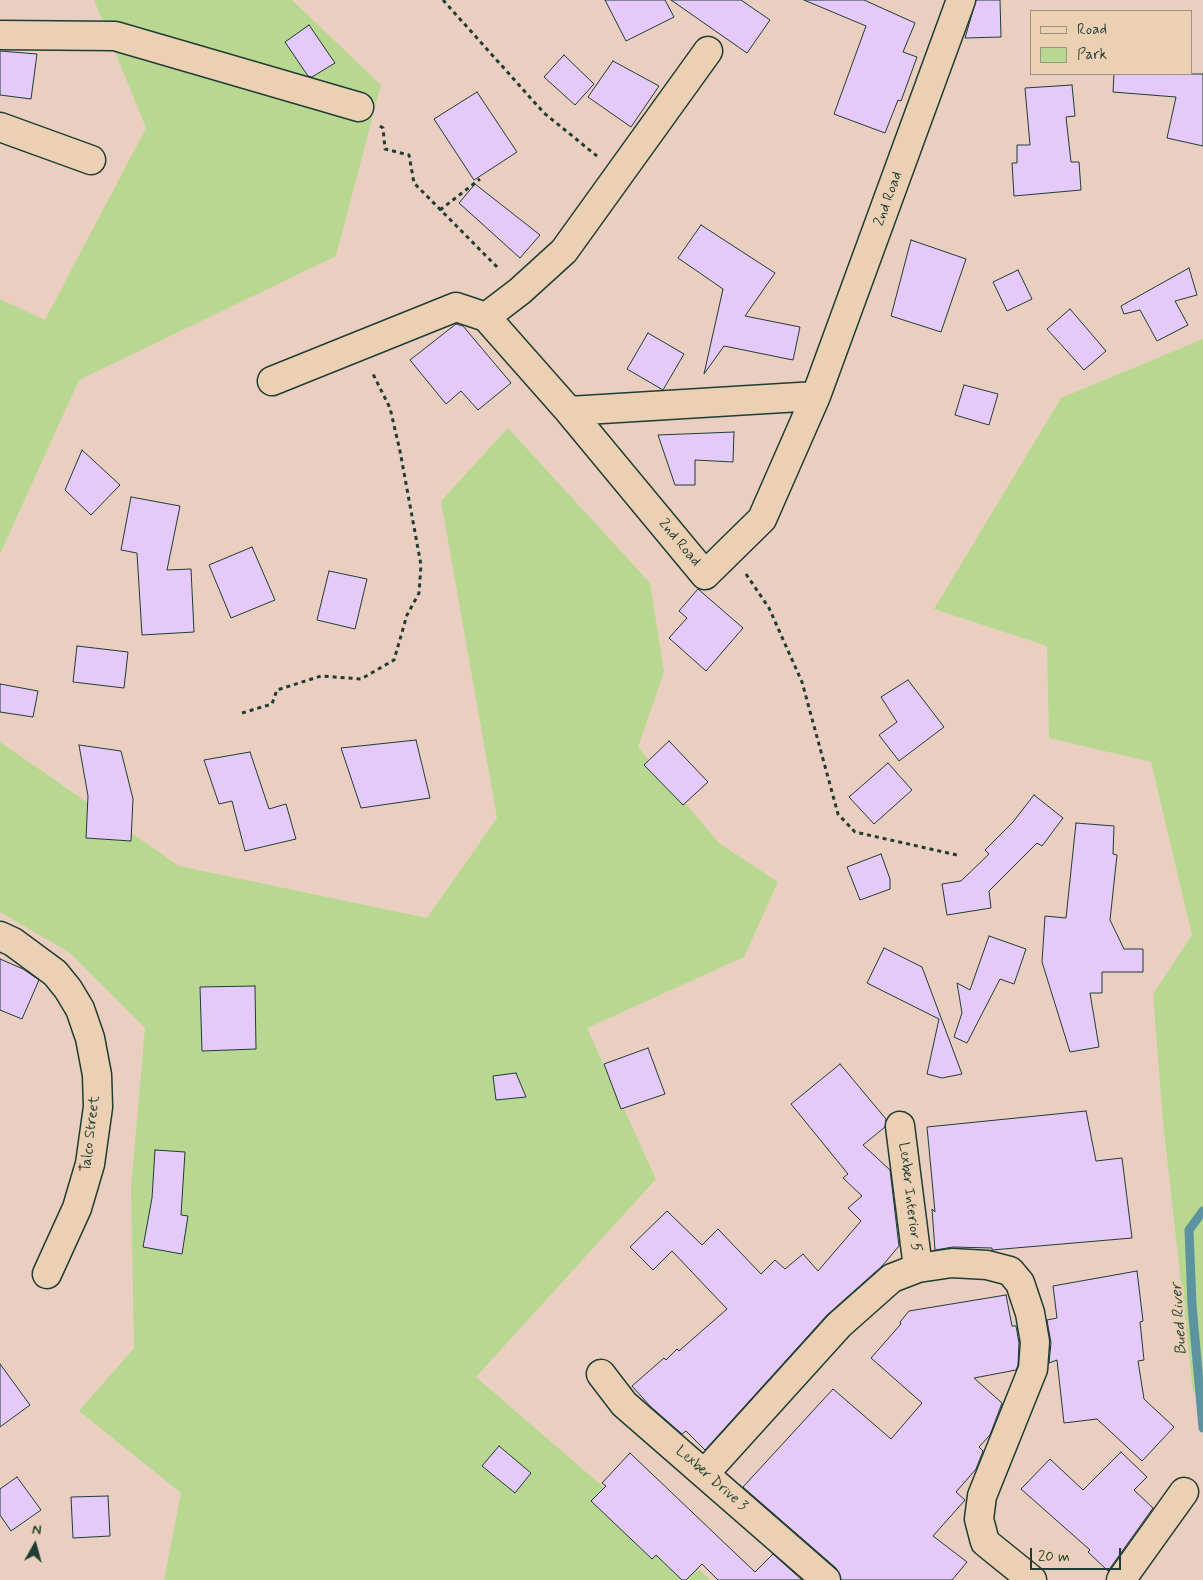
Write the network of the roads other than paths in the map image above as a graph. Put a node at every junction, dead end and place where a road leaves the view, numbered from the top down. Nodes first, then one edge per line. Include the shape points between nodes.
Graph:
1 (961, 0) edge
2 (0, 35) edge
3 (708, 51) dead end
4 (359, 108) road end
5 (0, 127) edge
6 (92, 160) dead end
7 (486, 317) junction
8 (272, 381) dead end
9 (816, 396) junction
10 (569, 411) junction
11 (0, 936) edge
12 (900, 1126) dead end
13 (918, 1268) junction
14 (47, 1274) dead end
15 (601, 1374) dead end
16 (705, 1473) junction
17 (1184, 1492) dead end
18 (826, 1580) edge
19 (1032, 1580) edge
20 (1121, 1580) edge

1 - 9 street, 2nd Road
2 - 4 street via 116,36
3 - 7 street via 564,252
5 - 6 street
7 - 8 street via 456,307
7 - 10 street, 2nd Road
9 - 10 street
9 - 10 street, 2nd Road via 762,519 705,575
11 - 14 street, Talco Street via 55,973 68,989 80,1009 90,1038 97,1075 98,1106 90,1164 77,1208
12 - 13 street, Lexber Interior 5
13 - 16 street via 892,1278 840,1325
13 - 19 street via 952,1263 987,1265 1010,1271 1020,1283 1035,1342 1033,1369 982,1496 979,1519 985,1542
15 - 16 street, Lexber Drive 3 via 624,1404
16 - 18 street, Lexber Drive 3
17 - 20 street

